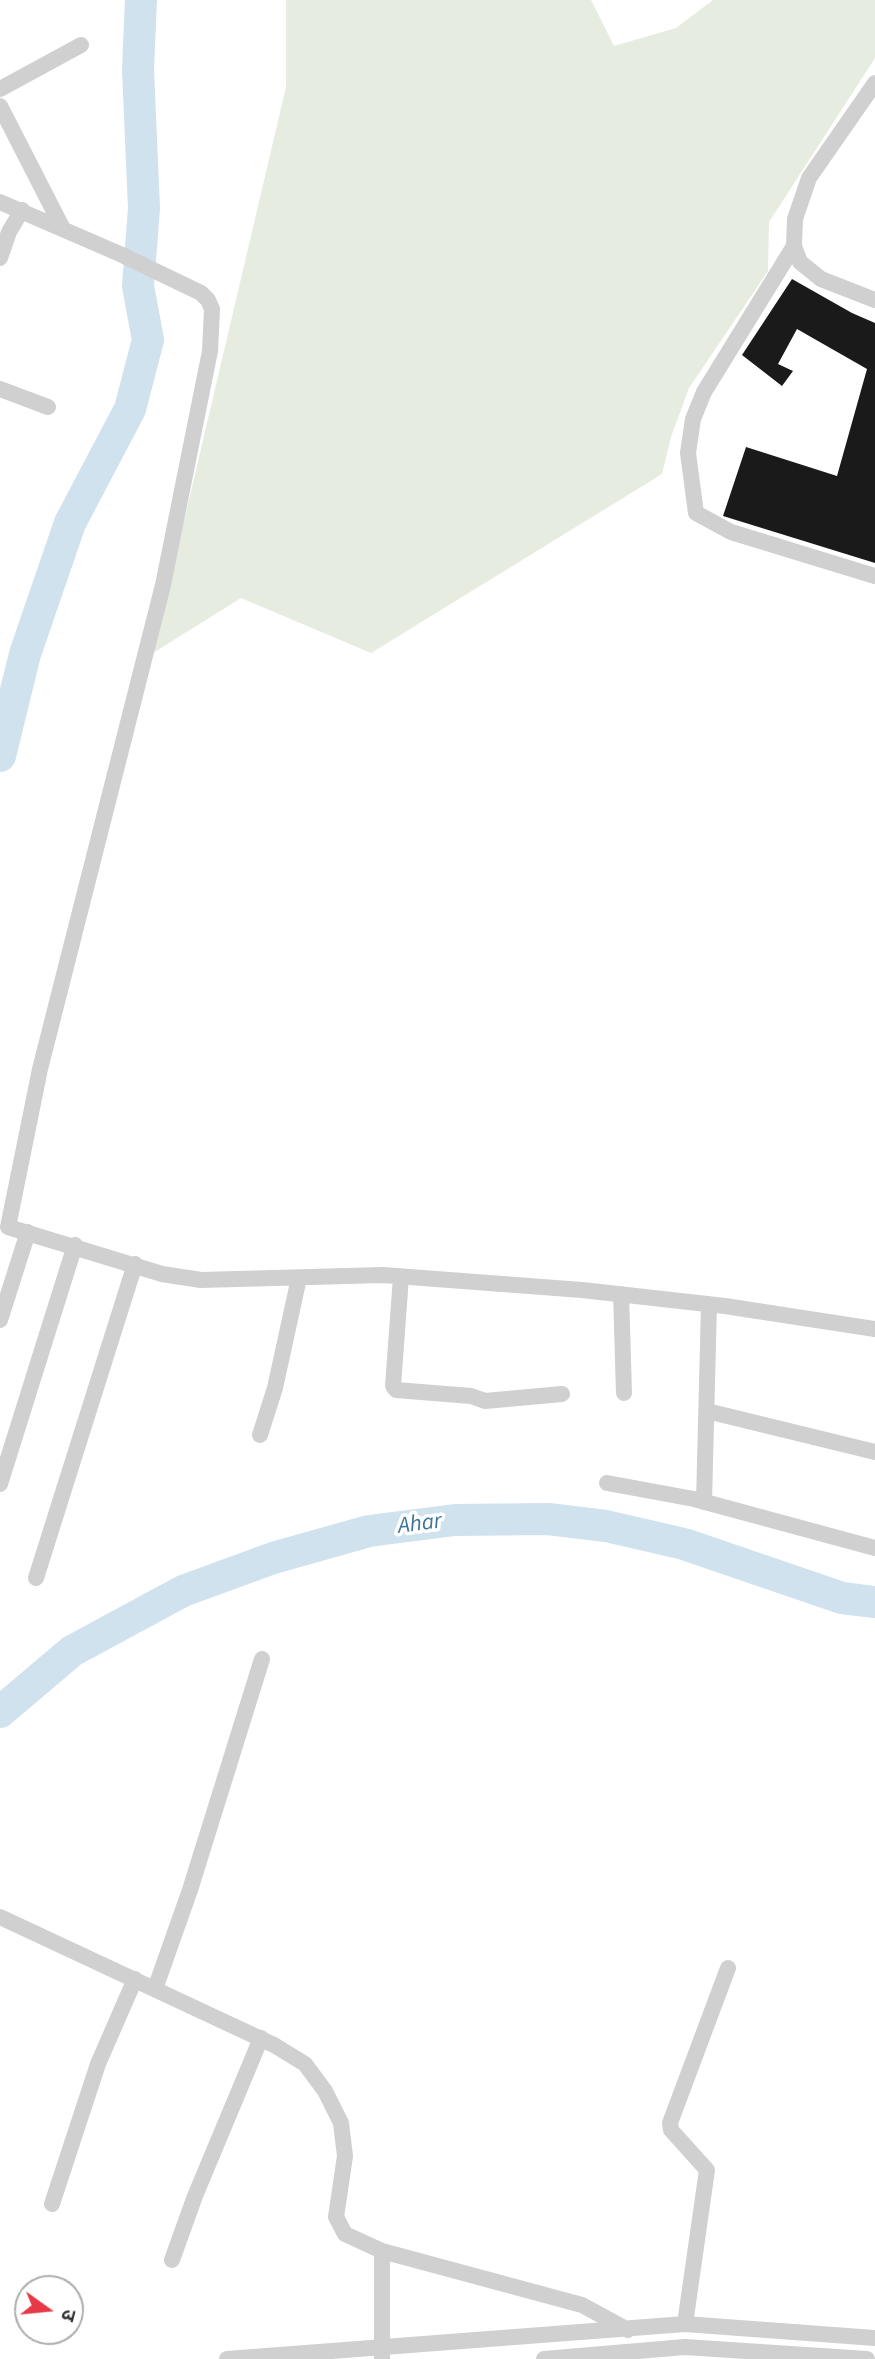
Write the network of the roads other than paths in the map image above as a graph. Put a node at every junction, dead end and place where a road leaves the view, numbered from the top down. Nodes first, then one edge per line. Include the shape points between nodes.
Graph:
1 (81, 45) dead end
2 (875, 83) edge
3 (0, 89) edge
4 (0, 106) edge
5 (0, 202) edge
6 (22, 210) junction
7 (63, 229) junction
8 (794, 246) junction
9 (0, 258) edge
10 (875, 300) edge
11 (0, 389) edge
12 (48, 407) dead end
13 (875, 576) edge
14 (4, 1229) edge
15 (28, 1232) junction
16 (75, 1245) junction
17 (135, 1264) junction
18 (401, 1277) junction
19 (299, 1278) junction
20 (621, 1294) junction
21 (709, 1304) junction
22 (0, 1320) edge
23 (875, 1329) edge
24 (624, 1392) dead end
25 (562, 1394) dead end
26 (707, 1411) junction
27 (260, 1434) dead end
28 (875, 1452) edge
29 (607, 1483) dead end
30 (0, 1485) edge
31 (704, 1502) junction
32 (875, 1548) edge
33 (36, 1578) dead end
34 (262, 1659) dead end
35 (0, 1917) edge
36 (728, 1968) dead end
37 (135, 1979) junction
38 (155, 1989) junction
39 (261, 2038) junction
40 (52, 2204) dead end
41 (382, 2251) junction
42 (172, 2260) dead end
43 (684, 2324) junction
44 (628, 2330) junction
45 (875, 2337) edge
46 (382, 2353) edge
47 (674, 2353) edge
48 (227, 2359) edge
49 (544, 2359) edge
50 (867, 2359) edge

1 - 3 street
2 - 8 street via 808,178 795,219
4 - 7 street
5 - 6 street
6 - 7 street
6 - 9 street
7 - 14 street via 201,293 212,309 210,351 163,585
8 - 10 street via 800,262 821,279
8 - 13 street via 692,419 688,453 696,513 732,532
11 - 12 street
14 - 15 street
15 - 16 street
15 - 22 street
16 - 17 street
16 - 30 street
17 - 19 street via 201,1280
17 - 33 street
18 - 19 street
18 - 20 street
18 - 25 street via 396,1390 485,1401
19 - 27 street
20 - 21 street
20 - 24 street
21 - 23 street
21 - 26 street
26 - 28 street
26 - 31 street
29 - 31 street
31 - 32 street
34 - 38 street
35 - 37 street
36 - 43 street via 670,2123 671,2130 707,2170
37 - 38 street
37 - 40 street via 98,2064
38 - 39 street
39 - 41 street via 305,2064 325,2091 341,2123 345,2157 336,2217 345,2234
39 - 42 street
41 - 44 street via 582,2305
41 - 46 street
43 - 44 street
43 - 45 street
44 - 46 street
46 - 48 street
47 - 49 street
47 - 50 street

